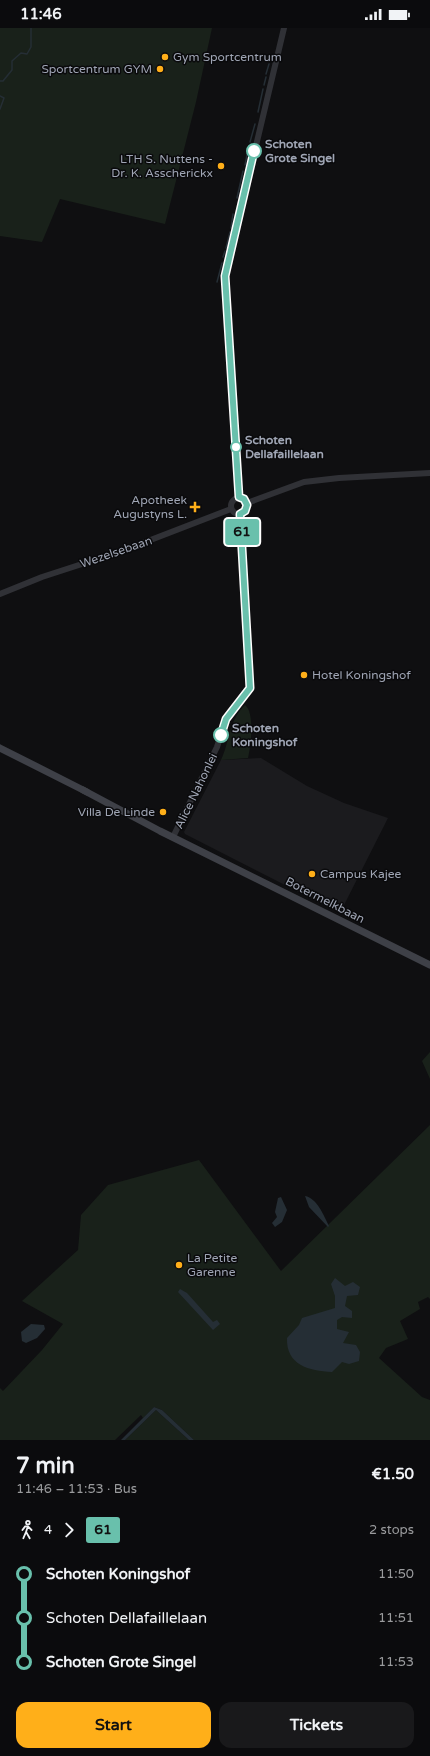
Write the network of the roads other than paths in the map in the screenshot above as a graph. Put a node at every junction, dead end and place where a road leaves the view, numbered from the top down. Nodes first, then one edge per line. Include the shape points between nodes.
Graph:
1 (284, 28) edge
2 (430, 473) edge
3 (239, 497) junction
4 (247, 503) junction
5 (231, 509) junction
6 (240, 514) junction
7 (0, 594) edge
8 (0, 748) edge
9 (174, 836) junction
10 (430, 965) edge

1 - 3 street via 225,276
2 - 4 street via 304,482
3 - 4 street
3 - 5 street via 232,501
4 - 6 street via 246,510
5 - 6 street
5 - 7 street, Wezelsebaan
6 - 9 street, Alice Nahonlei via 250,688 226,719 217,747
8 - 9 main road, Botermelkbaan
9 - 10 main road, Botermelkbaan

